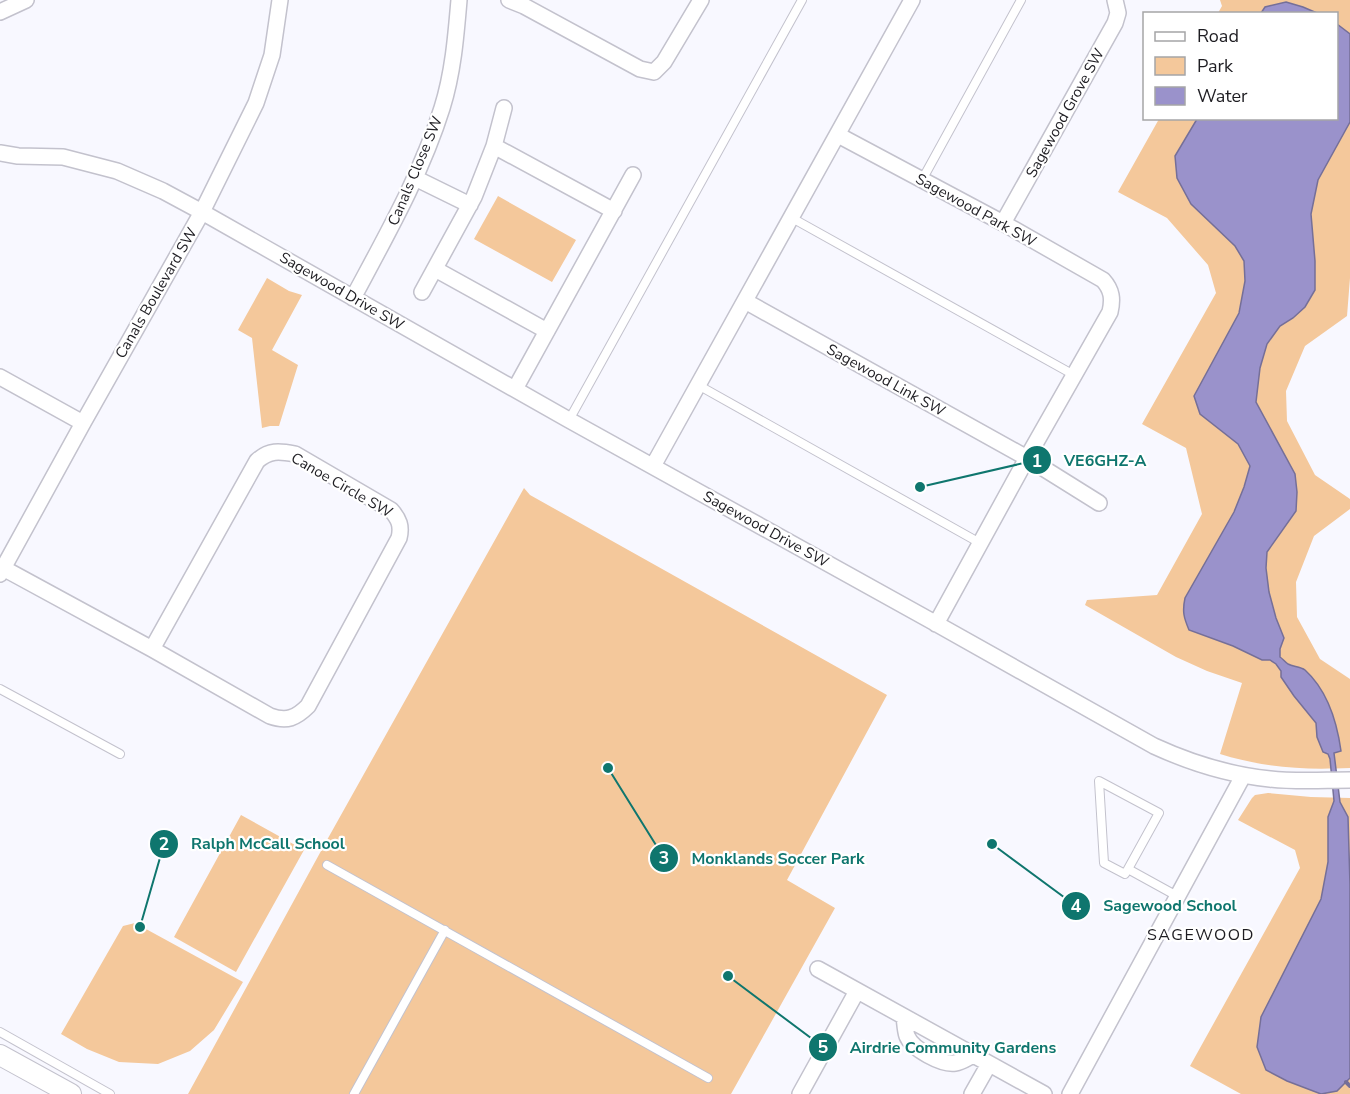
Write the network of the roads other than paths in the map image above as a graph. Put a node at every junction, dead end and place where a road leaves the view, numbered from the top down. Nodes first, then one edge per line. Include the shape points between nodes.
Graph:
1 (26, 0) edge
2 (280, 0) edge
3 (459, 0) edge
4 (509, 0) edge
5 (701, 0) edge
6 (802, 0) edge
7 (912, 0) edge
8 (1021, 0) edge
9 (1115, 0) edge
10 (0, 12) edge
11 (504, 108) dead end
12 (838, 135) junction
13 (494, 146) junction
14 (0, 153) edge
15 (633, 175) dead end
16 (415, 178) junction
17 (922, 180) junction
18 (470, 205) junction
19 (614, 211) junction
20 (202, 212) junction
21 (792, 218) junction
22 (1003, 223) junction
23 (435, 269) junction
24 (422, 292) dead end
25 (352, 297) junction
26 (746, 301) junction
27 (547, 331) junction
28 (1074, 375) junction
29 (0, 377) edge
30 (698, 385) junction
31 (515, 389) junction
32 (569, 420) junction
33 (83, 423) junction
34 (1027, 458) junction
35 (653, 466) junction
36 (1099, 503) dead end
37 (980, 543) junction
38 (2, 571) edge
39 (936, 624) junction
40 (152, 649) junction
41 (0, 689) edge
42 (120, 754) dead end
43 (1243, 776) junction
44 (1350, 780) edge
45 (327, 865) dead end
46 (1128, 869) junction
47 (1178, 896) junction
48 (445, 930) junction
49 (818, 969) dead end
50 (857, 991) junction
51 (904, 1017) junction
52 (0, 1032) edge
53 (0, 1055) edge
54 (973, 1055) junction
55 (989, 1064) junction
56 (708, 1078) dead end
57 (1073, 1093) edge
58 (70, 1094) edge
59 (110, 1094) edge
60 (354, 1094) edge
61 (800, 1094) edge
62 (972, 1094) edge
63 (1044, 1094) edge

1 - 10 street
2 - 20 street, Canals Boulevard SW via 272,55 256,103
3 - 16 street, Canals Close SW via 455,49 442,107
4 - 5 street via 640,69 654,72
6 - 32 lane
7 - 12 street
8 - 17 lane
9 - 22 street, Sagewood Grove SW via 1115,23
11 - 13 street
12 - 17 street, Sagewood Park SW
12 - 21 street
13 - 18 street
13 - 19 street
14 - 20 street, Sagewood Drive SW via 63,157 117,171
15 - 19 street
16 - 18 street
16 - 25 street, Canals Close SW
17 - 22 street, Sagewood Park SW
18 - 23 street
19 - 27 street
20 - 25 street, Sagewood Drive SW
20 - 33 street, Canals Boulevard SW
21 - 26 street
21 - 28 lane
22 - 28 street, Sagewood Park SW via 1109,286 1110,312
23 - 24 street
23 - 27 street
25 - 31 street, Sagewood Drive SW
26 - 30 street
26 - 34 street, Sagewood Link SW
27 - 31 street
28 - 34 street, Sagewood Park SW
29 - 33 street
30 - 35 street
30 - 37 lane
31 - 32 street, Sagewood Drive SW
32 - 35 street, Sagewood Drive SW
33 - 38 street, Canals Boulevard SW
34 - 36 street, Sagewood Link SW
34 - 37 street, Sagewood Park SW
35 - 39 street, Sagewood Drive SW
37 - 39 street, Sagewood Park SW
38 - 40 street, Canoe Circle SW
39 - 43 street, Sagewood Drive SW via 1154,746 1183,759
40 - 40 street, Canoe Circle SW via 270,716 288,719 300,714 308,706 399,538 400,523 391,510 295,454 263,455
41 - 42 lane
43 - 44 street, Sagewood Drive SW
43 - 47 street
45 - 48 lane
46 - 46 lane via 1159,813 1099,781 1104,862 1125,874
46 - 47 lane
47 - 57 street
48 - 56 lane
48 - 60 lane
49 - 50 street
50 - 51 street
50 - 61 street
51 - 54 street
51 - 54 street via 911,1044 936,1059 955,1063
52 - 59 lane
53 - 58 street
54 - 55 street
55 - 62 street
55 - 63 street

